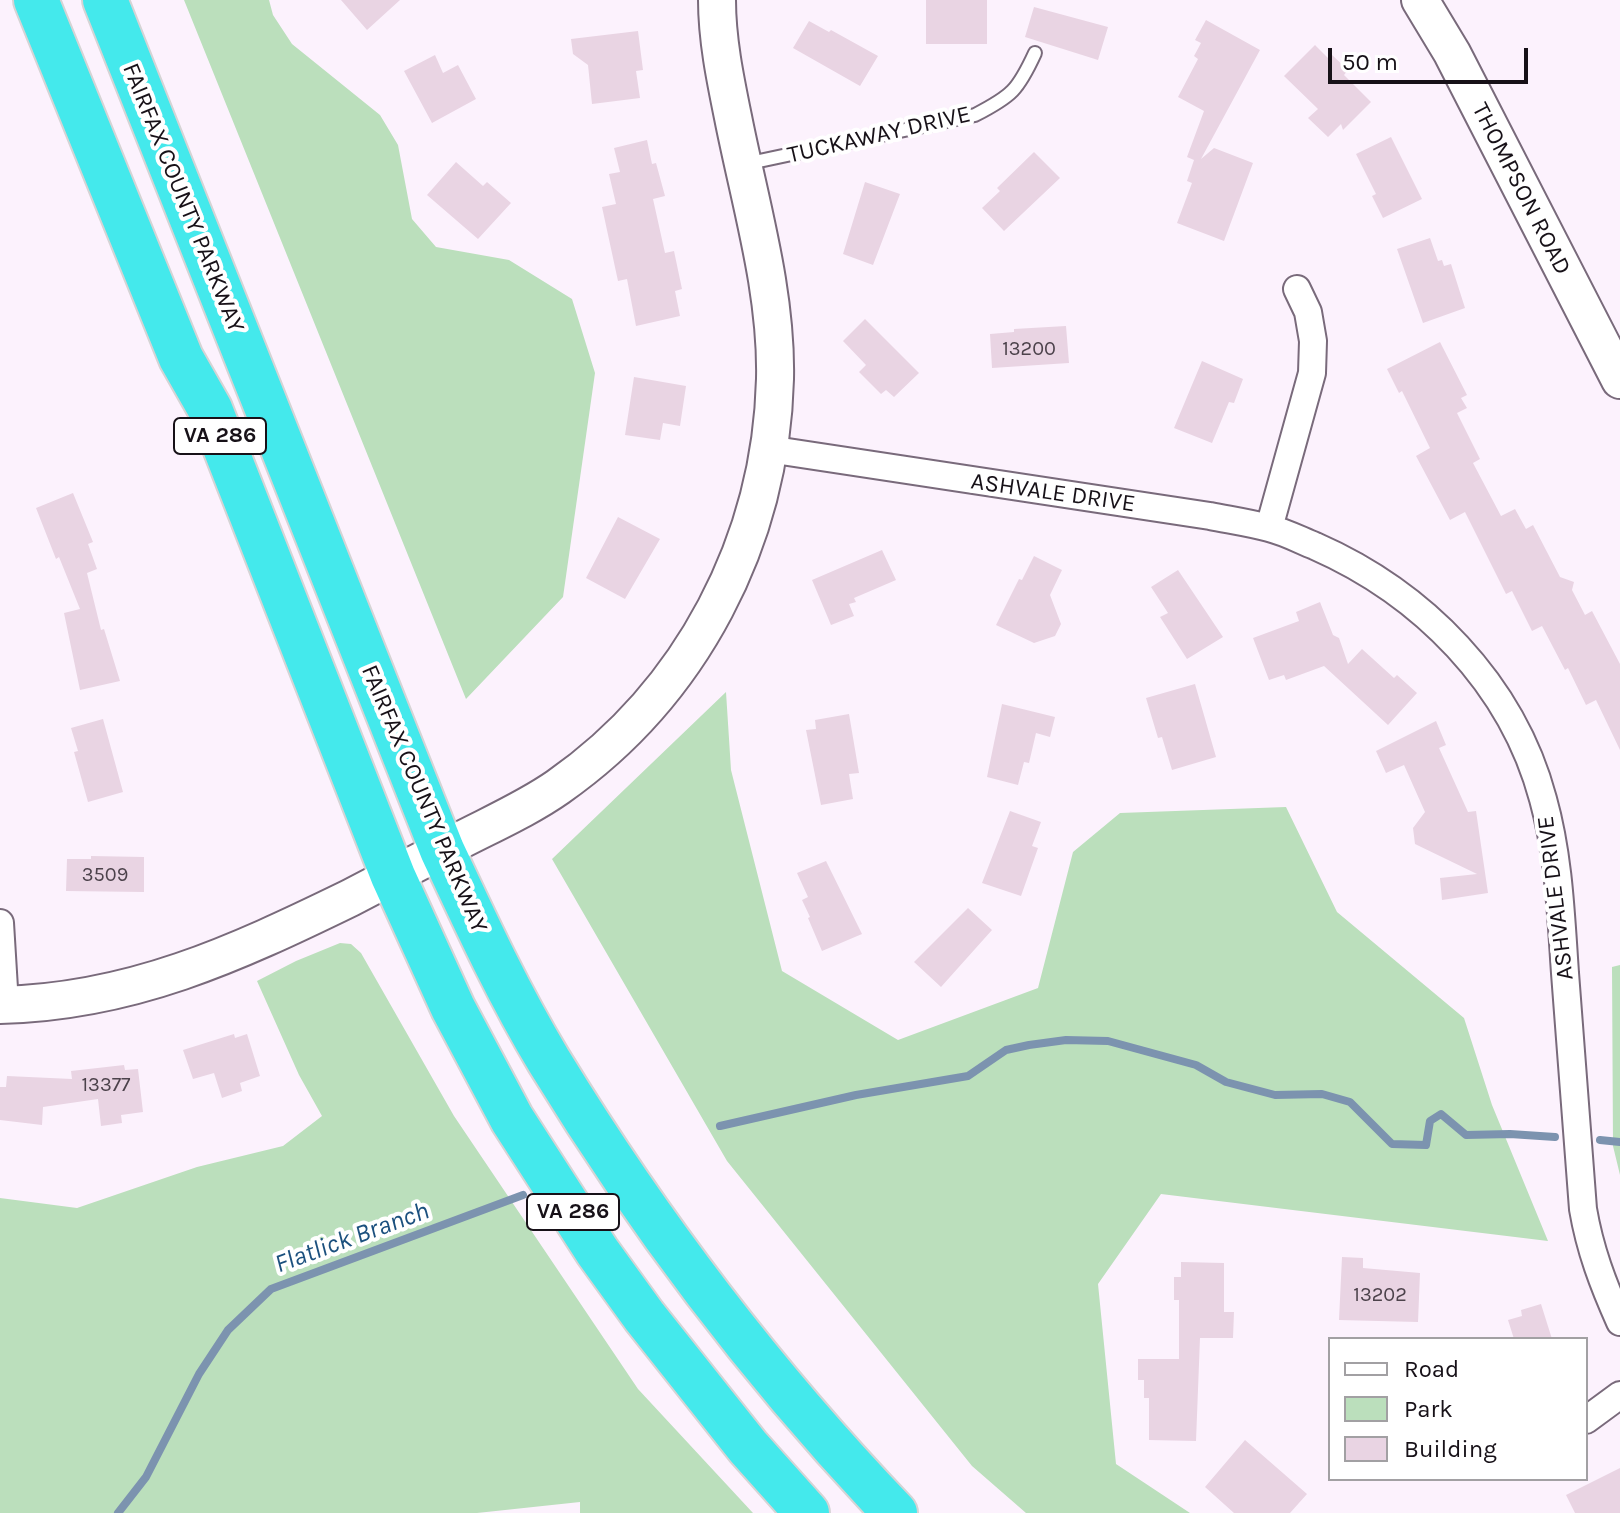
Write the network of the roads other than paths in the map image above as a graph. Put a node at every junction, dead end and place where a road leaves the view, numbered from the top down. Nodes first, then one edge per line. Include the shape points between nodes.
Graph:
1 (36, 0) edge
2 (105, 0) edge
3 (717, 0) edge
4 (1420, 0) edge
5 (1035, 53) dead end
6 (742, 165) junction
7 (1297, 289) dead end
8 (1620, 380) edge
9 (768, 449) junction
10 (1269, 528) junction
11 (442, 850) junction
12 (393, 876) junction
13 (0, 923) edge
14 (3, 1005) edge
15 (1620, 1322) edge
16 (1620, 1395) edge
17 (1588, 1419) edge
18 (807, 1513) edge
19 (895, 1513) edge

1 - 12 highway, VA 286 via 181,358 210,409
2 - 11 highway, FAIRFAX COUNTY PARKWAY / VA 286
3 - 6 street via 723,67
4 - 8 street, THOMPSON ROAD
5 - 6 lane, TUCKAWAY DRIVE via 1021,84 1004,101 975,115
6 - 9 street via 774,332
7 - 10 street via 1308,312 1312,373
9 - 10 street, ASHVALE DRIVE
9 - 11 street via 752,526 729,584 663,689 599,755 558,787
10 - 15 street, ASHVALE DRIVE via 1371,574 1430,618 1479,672 1531,763 1551,831 1561,898 1588,1242
11 - 12 street
11 - 19 highway, FAIRFAX COUNTY PARKWAY / VA 286 via 549,1060 678,1254 776,1381
12 - 14 street via 271,937 162,979 105,993
12 - 18 highway, VA 286 via 453,1008 512,1119 589,1238 644,1316
13 - 14 street
16 - 17 street

